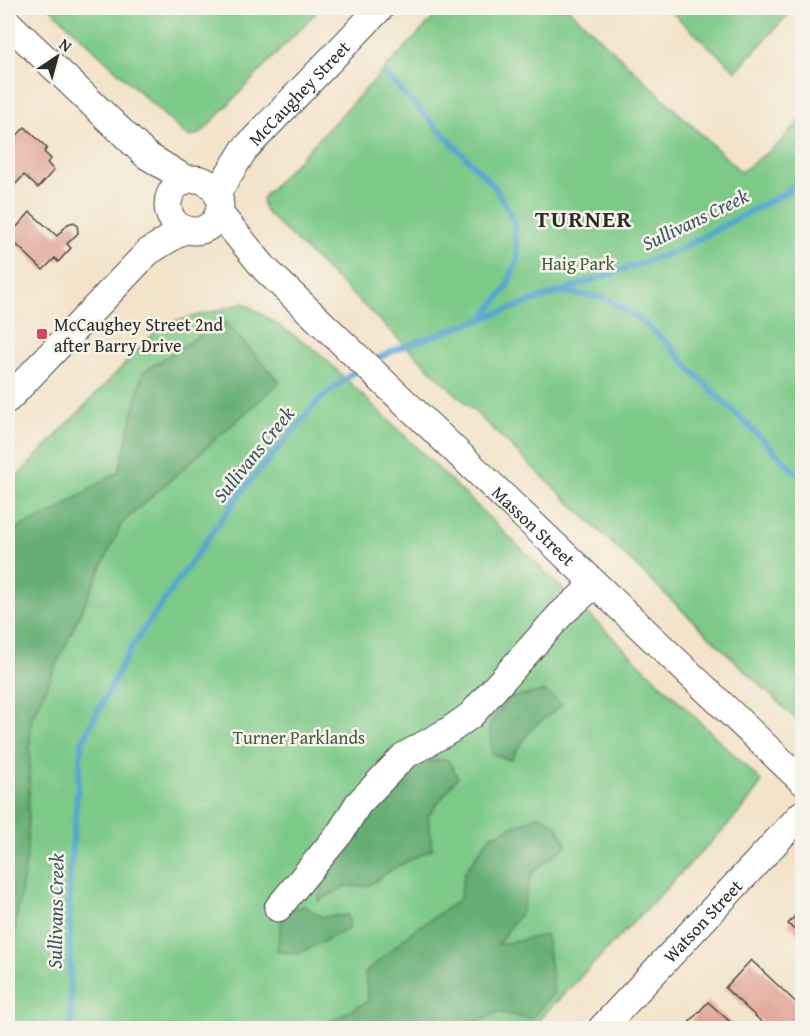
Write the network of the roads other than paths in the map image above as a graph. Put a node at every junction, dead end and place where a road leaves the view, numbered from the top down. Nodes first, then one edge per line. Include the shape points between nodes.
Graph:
1 (380, 8) edge
2 (8, 23) edge
3 (194, 205) junction
4 (8, 399) edge
5 (595, 584) junction
6 (802, 781) edge
7 (802, 814) edge
8 (278, 908) dead end
9 (602, 1029) edge

1 - 3 street, McCaughey Street
2 - 3 street, Masson Street
3 - 4 street, McCaughey Street
3 - 5 street, Masson Street
5 - 6 street, Masson Street
5 - 8 street via 561,615 471,715 404,756 358,804 340,833
7 - 9 street, Watson Street

